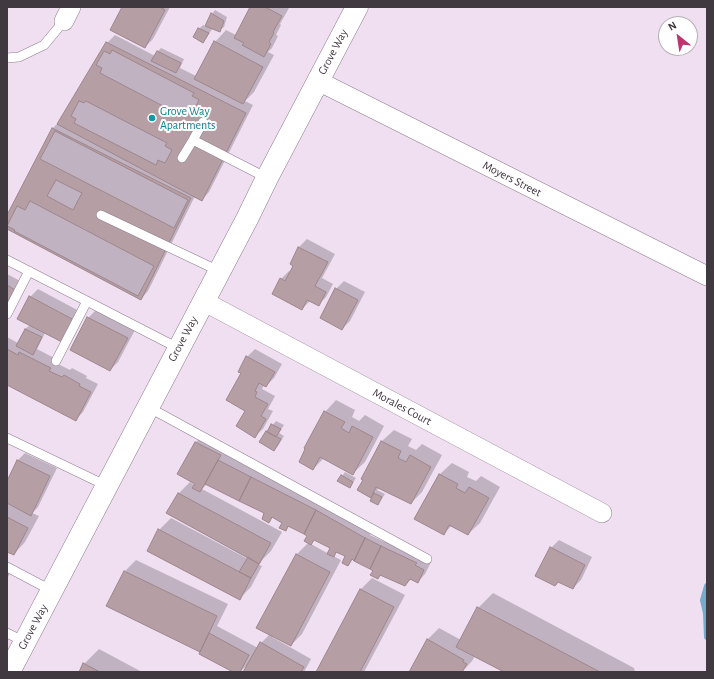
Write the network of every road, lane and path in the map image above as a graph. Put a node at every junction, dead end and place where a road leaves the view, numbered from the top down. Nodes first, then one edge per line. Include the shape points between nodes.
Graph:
1 (357, 7) edge
2 (68, 14) edge
3 (7, 58) edge
4 (318, 81) junction
5 (203, 122) dead end
6 (193, 140) junction
7 (182, 158) dead end
8 (267, 178) junction
9 (101, 215) dead end
10 (7, 260) edge
11 (29, 271) junction
12 (219, 271) junction
13 (707, 276) edge
14 (87, 301) junction
15 (203, 301) junction
16 (7, 314) edge
17 (178, 348) junction
18 (56, 361) dead end
19 (148, 407) junction
20 (7, 438) edge
21 (106, 486) junction
22 (602, 513) dead end
23 (426, 559) dead end
24 (7, 567) edge
25 (52, 589) junction
26 (16, 638) edge
27 (9, 672) edge

1 - 4 main road, Grove Way
2 - 3 lane via 44,45 19,57
4 - 8 main road, Grove Way
4 - 13 street, Moyers Street
5 - 6 lane
6 - 7 lane
6 - 8 lane
8 - 12 main road, Grove Way
9 - 12 lane
10 - 11 lane
11 - 14 lane
11 - 16 lane
12 - 15 main road, Grove Way
14 - 17 lane
14 - 18 lane
15 - 17 main road, Grove Way
15 - 22 street, Morales Court
17 - 19 main road, Grove Way
19 - 21 main road, Grove Way
19 - 23 lane
20 - 21 lane
21 - 25 main road, Grove Way
24 - 25 lane
25 - 26 main road, Grove Way
26 - 27 main road, Grove Way

